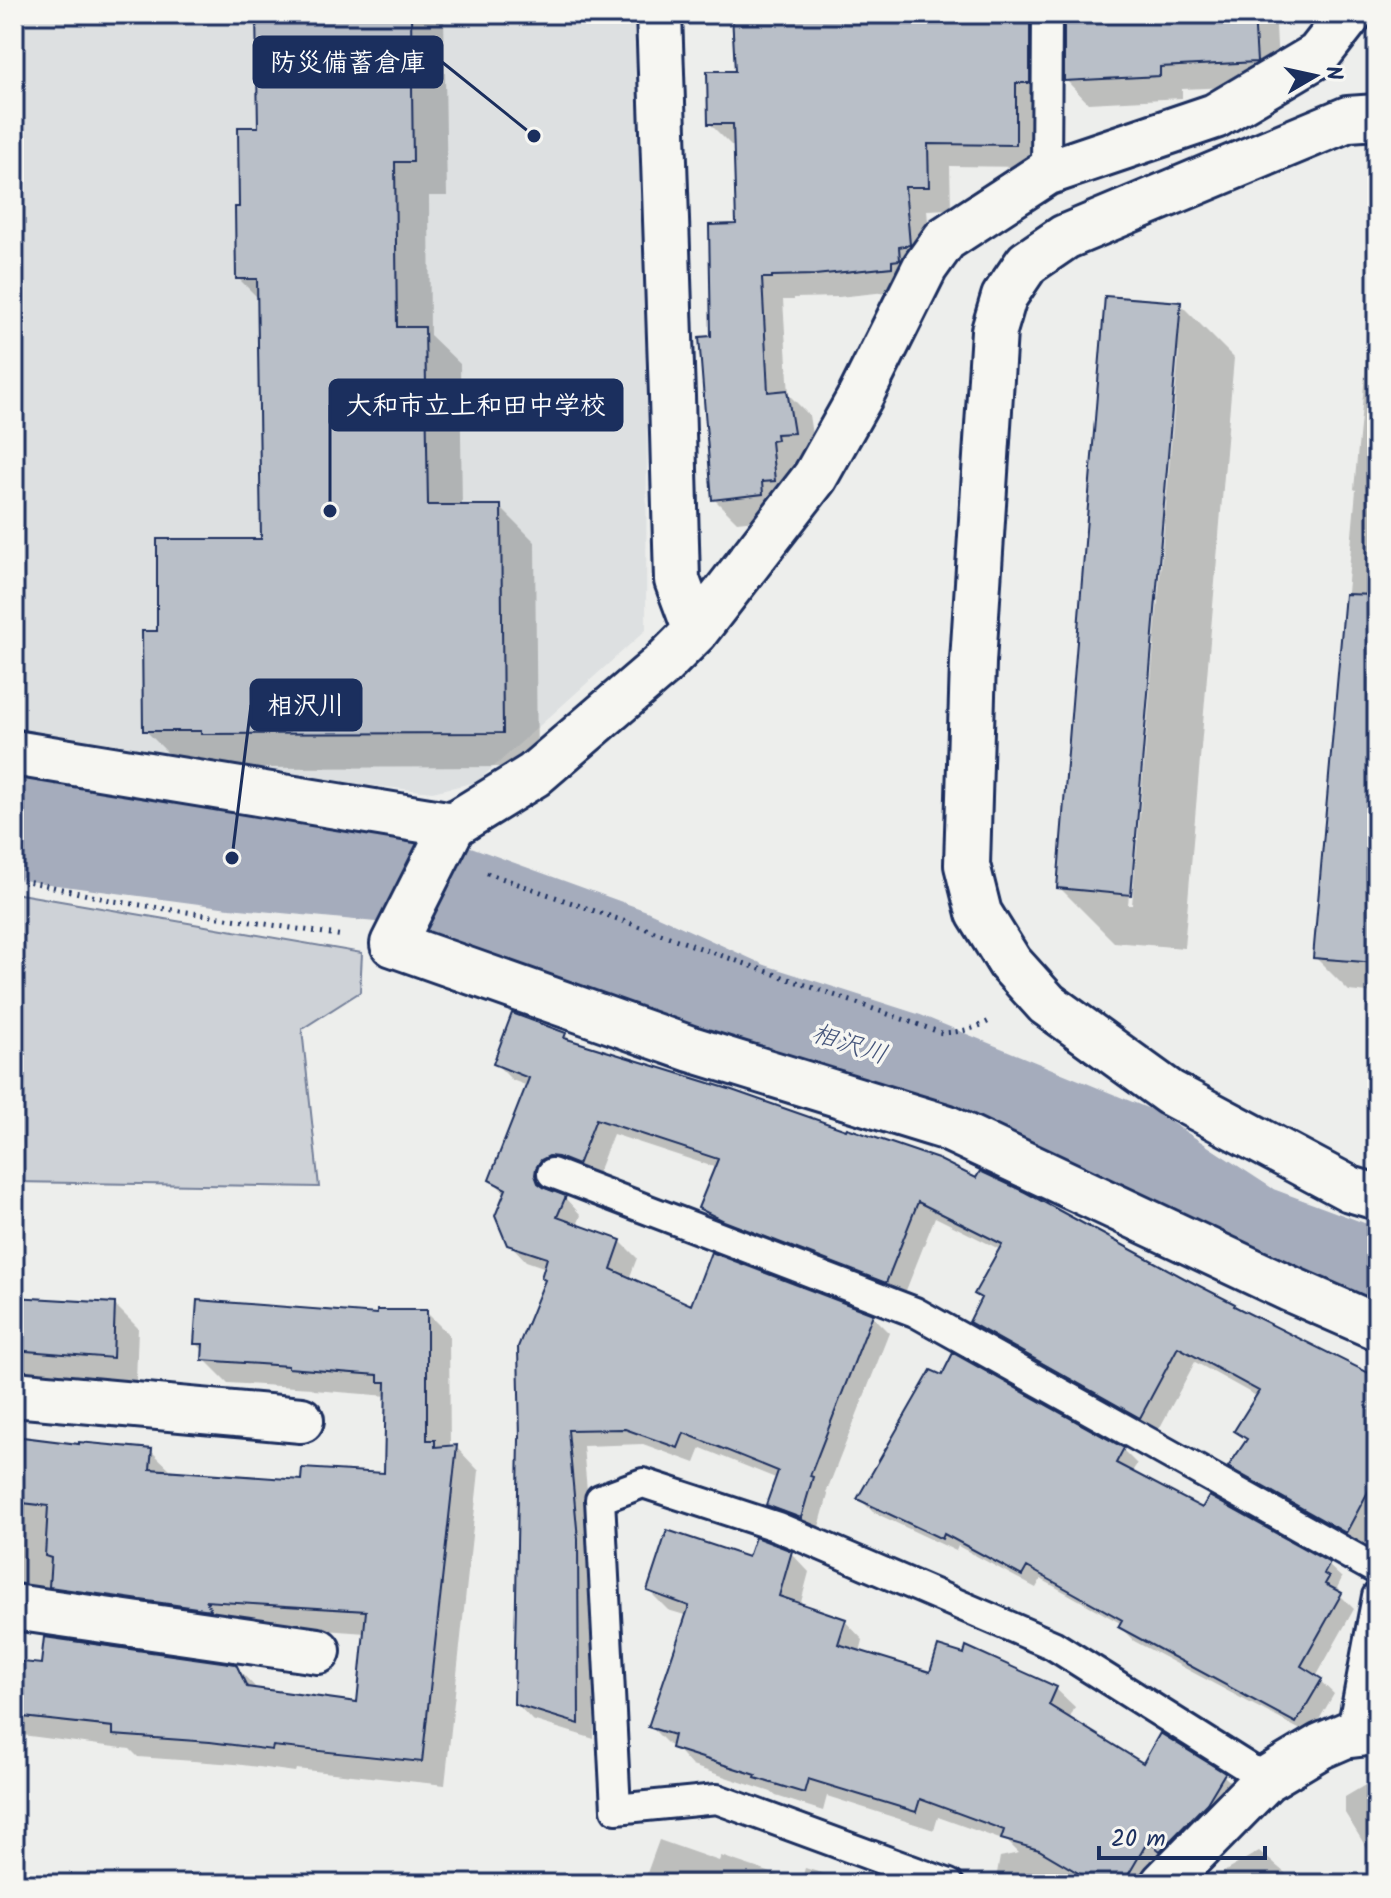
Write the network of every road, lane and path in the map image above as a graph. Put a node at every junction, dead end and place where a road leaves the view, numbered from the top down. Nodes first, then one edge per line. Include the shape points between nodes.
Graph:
1 (659, 14) edge
2 (1047, 14) edge
3 (1350, 14) edge
4 (1377, 117) edge
5 (1046, 173) junction
6 (696, 631) junction
7 (14, 753) edge
8 (443, 844) junction
9 (14, 878) edge
10 (395, 938) junction
11 (995, 1017) dead end
12 (552, 1173) dead end
13 (1377, 1197) edge
14 (1377, 1327) edge
15 (14, 1394) edge
16 (301, 1420) dead end
17 (1377, 1570) edge
18 (1377, 1596) edge
19 (14, 1607) edge
20 (318, 1651) dead end
21 (1364, 1734) edge
22 (1266, 1779) junction
23 (949, 1884) edge
24 (1163, 1884) edge

1 - 6 street via 677,580
2 - 5 lane
3 - 5 street via 1318,55 1215,116
4 - 13 street via 1348,119 1065,237 1027,263 1004,297 994,331 973,662 967,865 979,913 1010,963 1047,1004 1170,1093 1350,1189
5 - 6 street via 945,239 925,267 815,477
6 - 8 street via 534,775
7 - 8 street
8 - 10 street
8 - 11 path via 478,870 942,1033 980,1027
9 - 10 path via 114,901
10 - 14 street via 691,1049 945,1127
12 - 17 lane via 915,1312
15 - 16 street
18 - 21 lane
19 - 20 street
21 - 22 street via 1351,1733 1321,1746
22 - 23 lane via 1053,1645 778,1527 643,1483 600,1499 616,1809 717,1799
22 - 24 street

